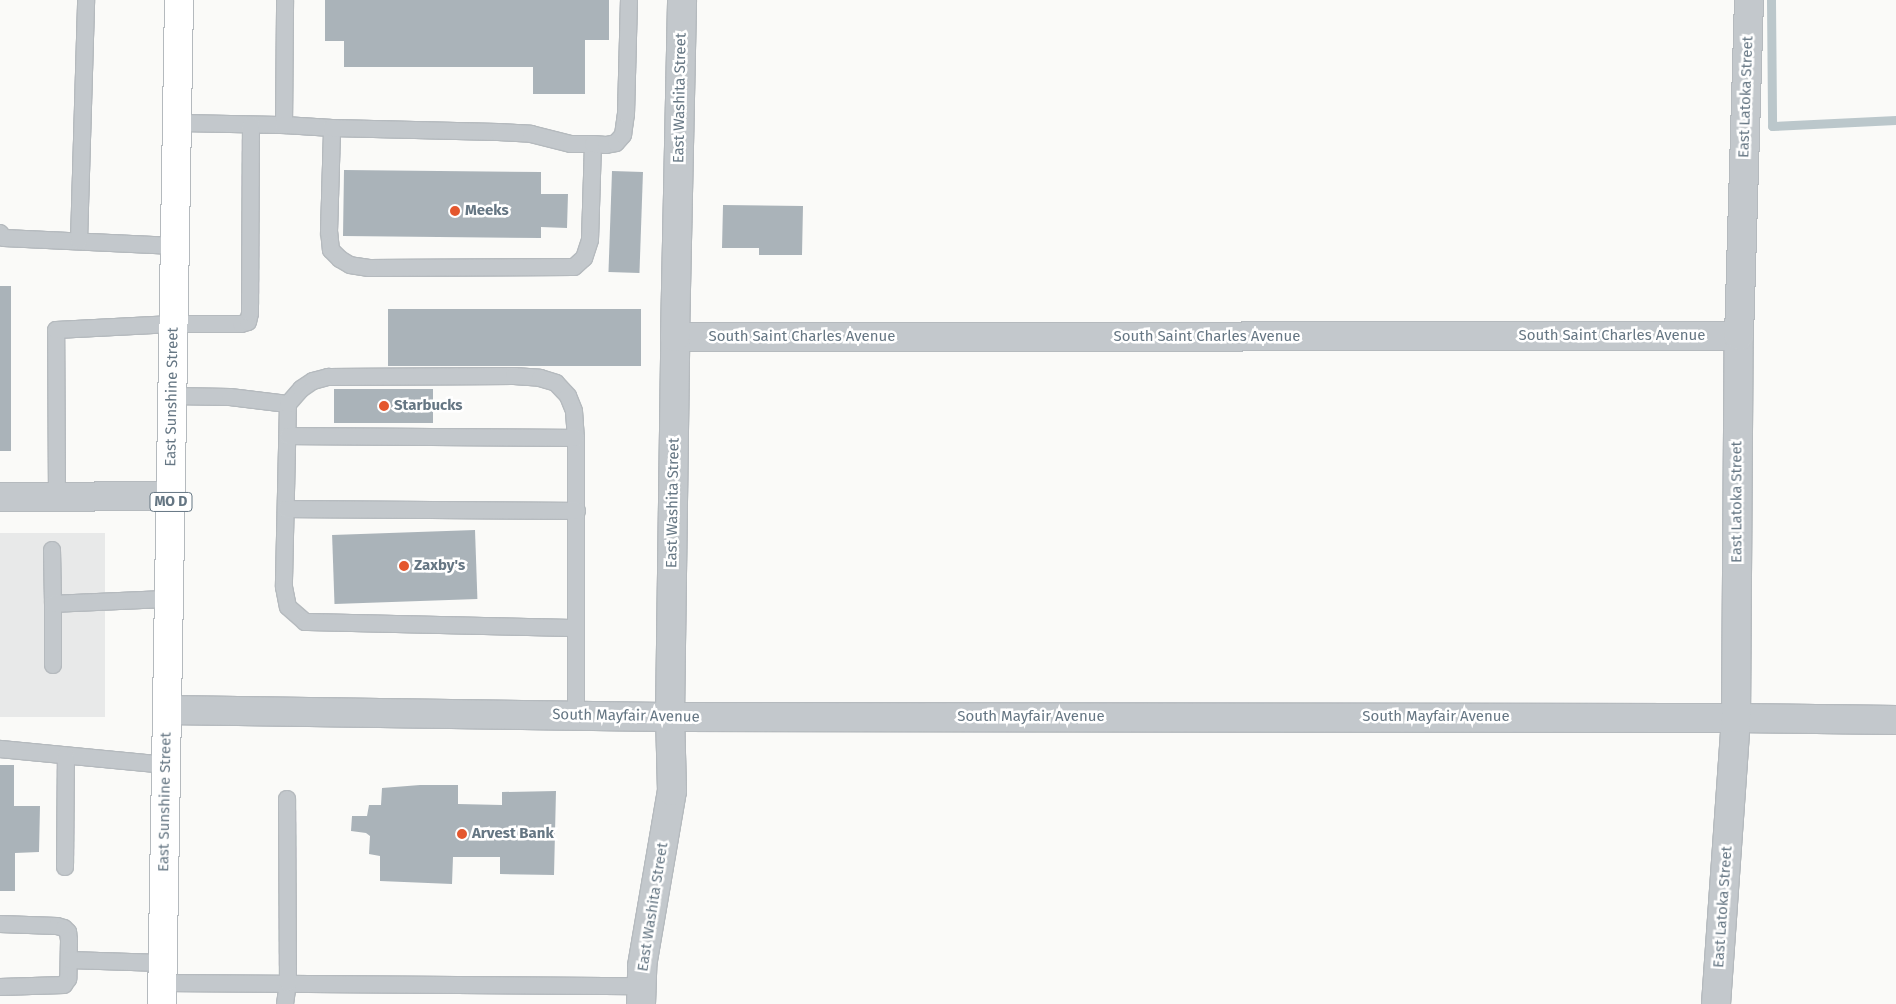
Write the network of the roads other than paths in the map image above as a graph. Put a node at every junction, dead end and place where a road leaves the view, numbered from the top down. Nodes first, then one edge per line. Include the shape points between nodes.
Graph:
1 (86, 0) edge
2 (179, 0) edge
3 (285, 0) edge
4 (629, 0) edge
5 (682, 0) edge
6 (1749, 0) edge
7 (177, 123) junction
8 (251, 125) junction
9 (284, 125) junction
10 (332, 128) junction
11 (593, 144) junction
12 (0, 233) edge
13 (79, 241) junction
14 (175, 246) junction
15 (174, 324) junction
16 (1739, 336) junction
17 (675, 337) junction
18 (172, 396) junction
19 (288, 404) junction
20 (288, 436) junction
21 (576, 438) junction
22 (171, 496) junction
23 (0, 497) edge
24 (57, 497) junction
25 (286, 509) junction
26 (577, 511) junction
27 (52, 550) dead end
28 (169, 599) junction
29 (54, 604) junction
30 (575, 628) junction
31 (53, 665) dead end
32 (167, 710) junction
33 (576, 715) junction
34 (670, 717) junction
35 (1736, 718) junction
36 (1896, 720) edge
37 (0, 749) edge
38 (66, 756) junction
39 (166, 765) junction
40 (287, 799) dead end
41 (65, 867) dead end
42 (0, 924) edge
43 (69, 960) junction
44 (162, 983) edge
45 (288, 984) junction
46 (0, 987) edge
47 (641, 995) edge
48 (285, 1004) edge
49 (1716, 1004) edge

1 - 13 lane
2 - 7 main road, East Sunshine Street / MO D
3 - 9 lane
4 - 11 lane via 623,135 616,143
5 - 17 street, East Washita Street
6 - 16 street, East Latoka Street
7 - 8 lane
7 - 14 main road, East Sunshine Street / MO D
8 - 9 lane
8 - 15 lane via 248,322
9 - 10 lane
10 - 11 lane via 531,134 571,144
10 - 11 lane via 331,250 350,265 369,268 574,267 584,258 590,240
12 - 13 lane via 4,238
13 - 14 lane
14 - 15 main road, East Sunshine Street / MO D
15 - 18 main road, East Sunshine Street / MO D
15 - 24 lane via 56,330
16 - 17 street, South Saint Charles Avenue
16 - 35 street, East Latoka Street
17 - 34 street, East Washita Street
18 - 19 lane via 230,397
18 - 22 main road, East Sunshine Street / MO D
19 - 20 lane
19 - 21 lane via 312,382 328,376 540,378 556,383 568,396 574,411
20 - 21 lane
20 - 25 lane
21 - 26 lane
22 - 24 street
22 - 28 main road, East Sunshine Street / MO D
23 - 24 street
25 - 26 lane
25 - 30 lane via 284,587 288,607 305,622
26 - 30 lane
27 - 29 lane
28 - 29 lane
28 - 32 main road, East Sunshine Street / MO D
29 - 31 lane
30 - 33 lane
32 - 33 street, South Mayfair Avenue
32 - 39 main road, East Sunshine Street / MO D
33 - 34 street, South Mayfair Avenue
34 - 35 street, South Mayfair Avenue
34 - 47 street, East Washita Street via 672,791 656,872 642,966
35 - 36 street, South Mayfair Avenue
35 - 49 street, East Latoka Street
37 - 38 lane
38 - 39 lane
38 - 41 lane
39 - 44 main road, East Sunshine Street / MO D
40 - 45 lane
42 - 43 lane via 64,928 68,932
43 - 44 lane
43 - 46 lane via 68,979 64,986
44 - 45 lane
45 - 47 lane
45 - 48 lane

